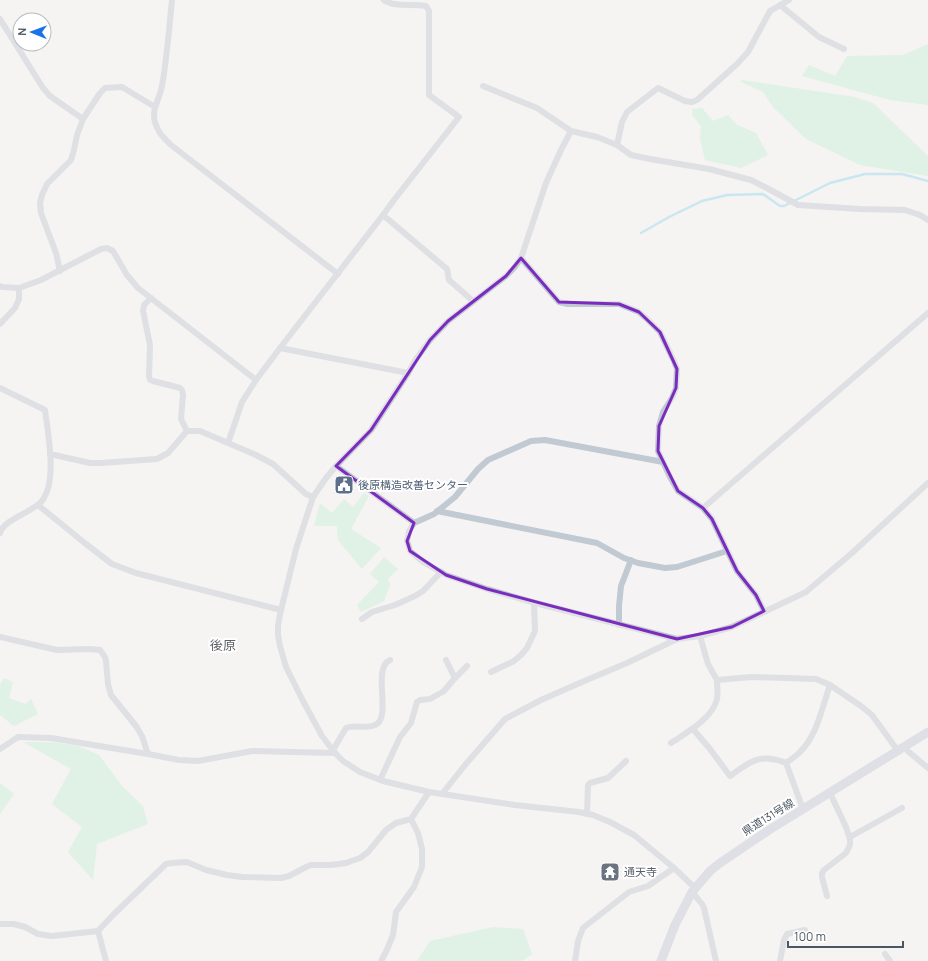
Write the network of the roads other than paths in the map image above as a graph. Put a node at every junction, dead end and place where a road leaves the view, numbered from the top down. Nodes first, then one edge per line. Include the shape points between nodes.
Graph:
1 (172, 0) edge
2 (384, 0) edge
3 (789, 0) edge
4 (780, 5) junction
5 (0, 19) edge
6 (844, 49) dead end
7 (483, 86) dead end
8 (155, 107) junction
9 (83, 118) junction
10 (571, 131) junction
11 (617, 145) junction
12 (383, 215) junction
13 (928, 220) edge
14 (521, 258) junction
15 (60, 271) junction
16 (338, 274) junction
17 (0, 286) edge
18 (19, 288) junction
19 (151, 298) junction
20 (473, 301) junction
21 (928, 313) edge
22 (0, 324) edge
23 (280, 348) junction
24 (408, 373) junction
25 (256, 380) junction
26 (0, 388) edge
27 (187, 431) junction
28 (228, 443) junction
29 (50, 454) junction
30 (663, 462) junction
31 (336, 466) junction
32 (928, 483) edge
33 (313, 498) junction
34 (38, 505) junction
35 (703, 508) junction
36 (438, 512) junction
37 (414, 524) junction
38 (0, 533) edge
39 (728, 551) junction
40 (630, 560) junction
41 (441, 572) junction
42 (534, 603) junction
43 (281, 610) junction
44 (764, 611) junction
45 (362, 619) dead end
46 (619, 625) junction
47 (700, 636) junction
48 (0, 637) edge
49 (677, 640) junction
50 (390, 660) dead end
51 (446, 660) dead end
52 (467, 666) dead end
53 (491, 672) dead end
54 (454, 678) junction
55 (718, 680) junction
56 (830, 685) junction
57 (693, 729) junction
58 (928, 732) edge
59 (671, 743) dead end
60 (0, 749) edge
61 (900, 749) junction
62 (334, 752) junction
63 (148, 754) junction
64 (626, 761) dead end
65 (786, 763) junction
66 (928, 768) edge
67 (380, 780) junction
68 (429, 792) junction
69 (830, 793) junction
70 (442, 794) junction
71 (902, 808) dead end
72 (803, 809) junction
73 (587, 814) junction
74 (411, 819) junction
75 (850, 837) junction
76 (674, 868) junction
77 (693, 890) junction
78 (827, 896) dead end
79 (0, 924) edge
80 (805, 930) dead end
81 (98, 931) junction
82 (885, 954) dead end
83 (106, 961) edge
84 (381, 961) edge
85 (575, 961) edge
86 (660, 961) edge
87 (716, 961) edge
88 (780, 961) edge
89 (890, 961) edge

1 - 8 street via 161,88
2 - 12 street via 388,3 426,6 429,11 429,95 459,117
3 - 4 street
4 - 6 street via 819,37
4 - 11 street via 770,11 748,52 697,100 686,101 658,88 627,112
5 - 9 street via 43,88 50,96
7 - 10 street via 537,108
8 - 9 street via 122,87 105,88
8 - 16 street via 155,122 160,134
9 - 15 street via 71,160 47,184 40,203
10 - 11 street
10 - 14 street via 546,183
11 - 13 street via 631,155 709,169 751,180 798,205 905,210
12 - 16 street
12 - 20 street via 447,269 449,280
14 - 20 street via 506,276
14 - 30 street via 559,302 619,304 639,312 660,332 677,369 676,388 663,412 659,426 658,451
15 - 18 street
15 - 19 street via 107,248 113,251 138,288
16 - 23 street
17 - 18 street
18 - 22 street via 19,299 15,308
19 - 25 street
19 - 27 street via 144,305 143,312 150,345 148,376 150,380 182,390 181,419
20 - 24 street via 430,340
21 - 35 street
23 - 24 street
23 - 25 street
24 - 31 street via 371,430
25 - 28 street via 242,402
26 - 29 street via 45,410
27 - 28 street via 200,431
27 - 29 street via 168,452 157,459 101,464
28 - 33 street via 273,464
29 - 34 street via 48,488
30 - 35 street via 678,491
30 - 36 street via 545,440 531,441 488,460
31 - 33 street
31 - 37 street
32 - 44 street via 806,592
33 - 43 street via 296,549
34 - 38 street via 9,522
34 - 43 street via 112,564 136,573
35 - 39 street via 712,519
36 - 37 street
36 - 40 street via 597,543
37 - 41 street via 409,531 410,551
39 - 40 street via 677,567 665,568
39 - 44 street via 737,571 756,595
40 - 46 street via 621,586
41 - 42 street
41 - 45 street via 415,596 372,612
42 - 46 street
42 - 53 street via 535,631 527,648 514,661
43 - 62 street via 278,635 286,667 322,736
44 - 47 street via 732,627
46 - 49 street
47 - 49 street
47 - 55 street via 708,664
48 - 63 street via 57,650 100,650 106,661 111,695 136,726
49 - 70 street via 548,697 505,719
50 - 62 street via 383,666 382,711 379,722 376,725 346,728
51 - 54 street
52 - 54 street
54 - 67 street via 438,695 417,702 411,723 400,737
55 - 56 street via 751,677 804,678 816,679
55 - 57 street via 713,708
56 - 61 street via 872,715
56 - 65 street via 814,731 806,745
57 - 59 street
57 - 65 street via 730,776 749,762 758,759 773,758
58 - 61 main road, 県道131号線
60 - 63 street via 18,737 51,738
61 - 66 street
61 - 69 main road, 県道131号線
62 - 63 street via 252,751 198,761
62 - 67 street via 360,772
64 - 73 street via 608,778 588,785
65 - 72 street
67 - 68 street
68 - 70 street
68 - 74 street
69 - 72 main road, 県道131号線
69 - 75 street
70 - 73 street
71 - 75 street
72 - 77 main road, 県道131号線 via 720,863
73 - 76 street via 634,834
74 - 81 street via 396,823 386,830 360,858 332,865 311,865 281,878 227,875 187,862 166,864
74 - 84 street via 422,849 422,866 414,887 396,912 393,934
75 - 78 street via 846,853 822,873
76 - 77 street
76 - 85 street via 648,886 629,892 583,928
77 - 86 main road, 県道131号線
77 - 87 street via 704,908
79 - 81 street via 14,924 38,934 52,936
80 - 88 street via 786,934
81 - 83 street
82 - 89 street

